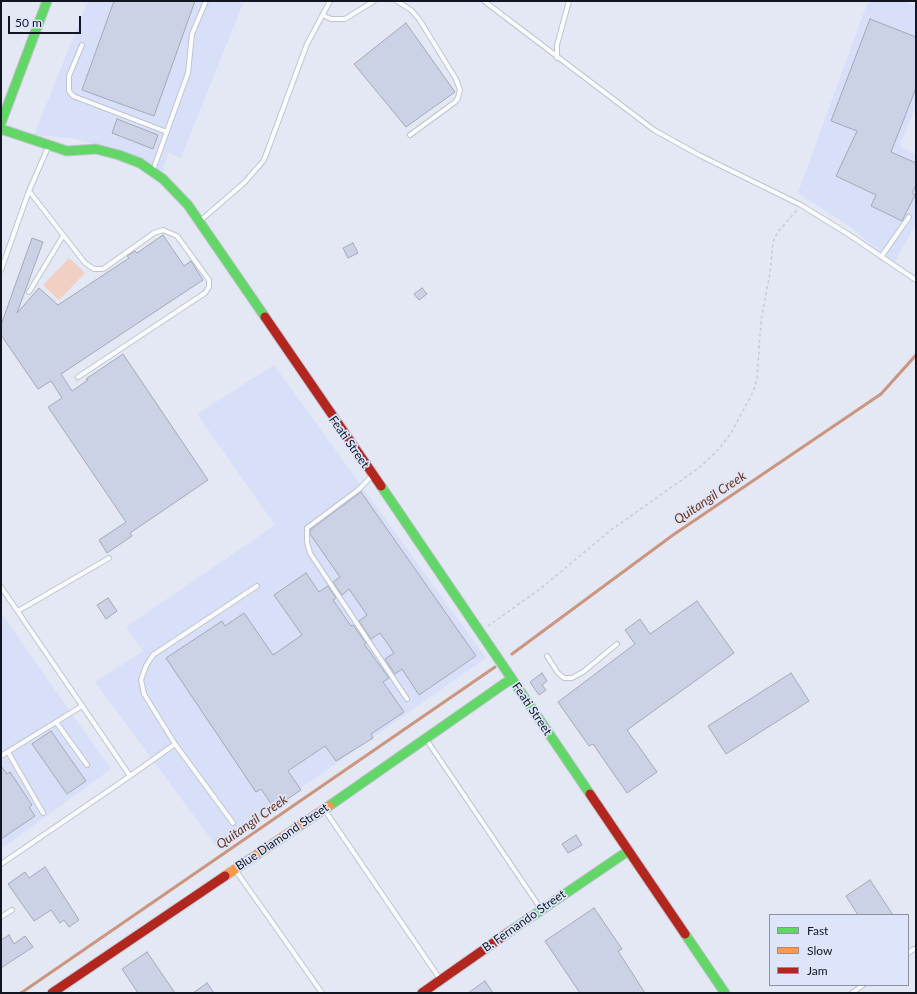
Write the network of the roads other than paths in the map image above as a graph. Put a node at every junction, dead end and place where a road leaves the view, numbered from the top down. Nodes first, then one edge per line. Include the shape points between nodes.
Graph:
1 (47, 1) edge
2 (206, 1) edge
3 (330, 1) edge
4 (374, 1) edge
5 (398, 1) edge
6 (484, 1) edge
7 (569, 1) edge
8 (323, 15) junction
9 (82, 44) dead end
10 (557, 58) junction
11 (1, 123) edge
12 (1, 129) edge
13 (168, 132) junction
14 (410, 135) dead end
15 (49, 145) junction
16 (152, 170) junction
17 (29, 191) junction
18 (909, 217) dead end
19 (199, 221) junction
20 (64, 236) junction
21 (882, 257) junction
22 (1, 270) edge
23 (916, 280) edge
24 (29, 292) dead end
25 (78, 377) dead end
26 (372, 476) junction
27 (109, 558) dead end
28 (257, 586) dead end
29 (1, 587) edge
30 (18, 611) junction
31 (617, 644) dead end
32 (547, 656) dead end
33 (512, 679) junction
34 (407, 699) dead end
35 (82, 706) junction
36 (56, 722) junction
37 (425, 739) junction
38 (175, 744) junction
39 (8, 752) junction
40 (1, 756) edge
41 (87, 765) dead end
42 (130, 776) junction
43 (324, 809) junction
44 (43, 813) dead end
45 (233, 823) dead end
46 (628, 851) junction
47 (1, 864) edge
48 (235, 869) junction
49 (541, 909) junction
50 (12, 910) dead end
51 (1, 917) edge
52 (914, 949) dead end
53 (909, 953) edge
54 (440, 980) junction
55 (862, 986) edge
56 (52, 993) edge
57 (322, 993) edge
58 (422, 993) edge
59 (725, 993) edge
60 (852, 993) edge

1 - 11 street
2 - 13 lane via 192,34 188,73
3 - 8 lane
4 - 8 lane via 345,19 331,20
5 - 14 lane via 411,10 419,20 456,79 460,90 455,102
6 - 10 lane
7 - 10 lane via 557,45
8 - 19 lane via 307,44 264,160 248,178
9 - 13 lane via 69,76 69,91 73,96
10 - 21 lane via 654,130 699,156 801,205
12 - 15 street, Feati Street
13 - 16 lane
15 - 16 street, Feati Street via 67,151 108,151
15 - 17 lane
16 - 19 street, Feati Street via 176,191
17 - 20 lane
17 - 22 lane
18 - 21 lane
19 - 26 street, Feati Street
20 - 24 lane
20 - 25 lane via 85,263 103,269 154,233 163,230 171,232 177,236 209,280 205,293
21 - 23 lane
26 - 33 street, Feati Street
26 - 34 lane via 358,490 307,528 307,542 310,553
27 - 30 lane
28 - 38 lane via 153,655 146,666 141,680 144,694
29 - 30 lane
30 - 35 lane
31 - 32 lane via 572,678 564,678 558,673
33 - 37 street, Blue Diamond Street
33 - 46 street, Feati Street
35 - 36 lane
35 - 42 lane
36 - 39 lane
36 - 41 lane
37 - 43 street, Blue Diamond Street
37 - 49 lane
38 - 42 lane
38 - 45 lane
39 - 40 lane
39 - 44 lane
42 - 47 lane
43 - 48 street, Blue Diamond Street
43 - 54 lane
46 - 49 street, B. Fernando Street
46 - 59 street, Feati Street
48 - 56 street, Blue Diamond Street
48 - 57 lane
49 - 54 street, B. Fernando Street
50 - 51 lane
52 - 53 lane
54 - 58 street, B. Fernando Street
55 - 60 lane

